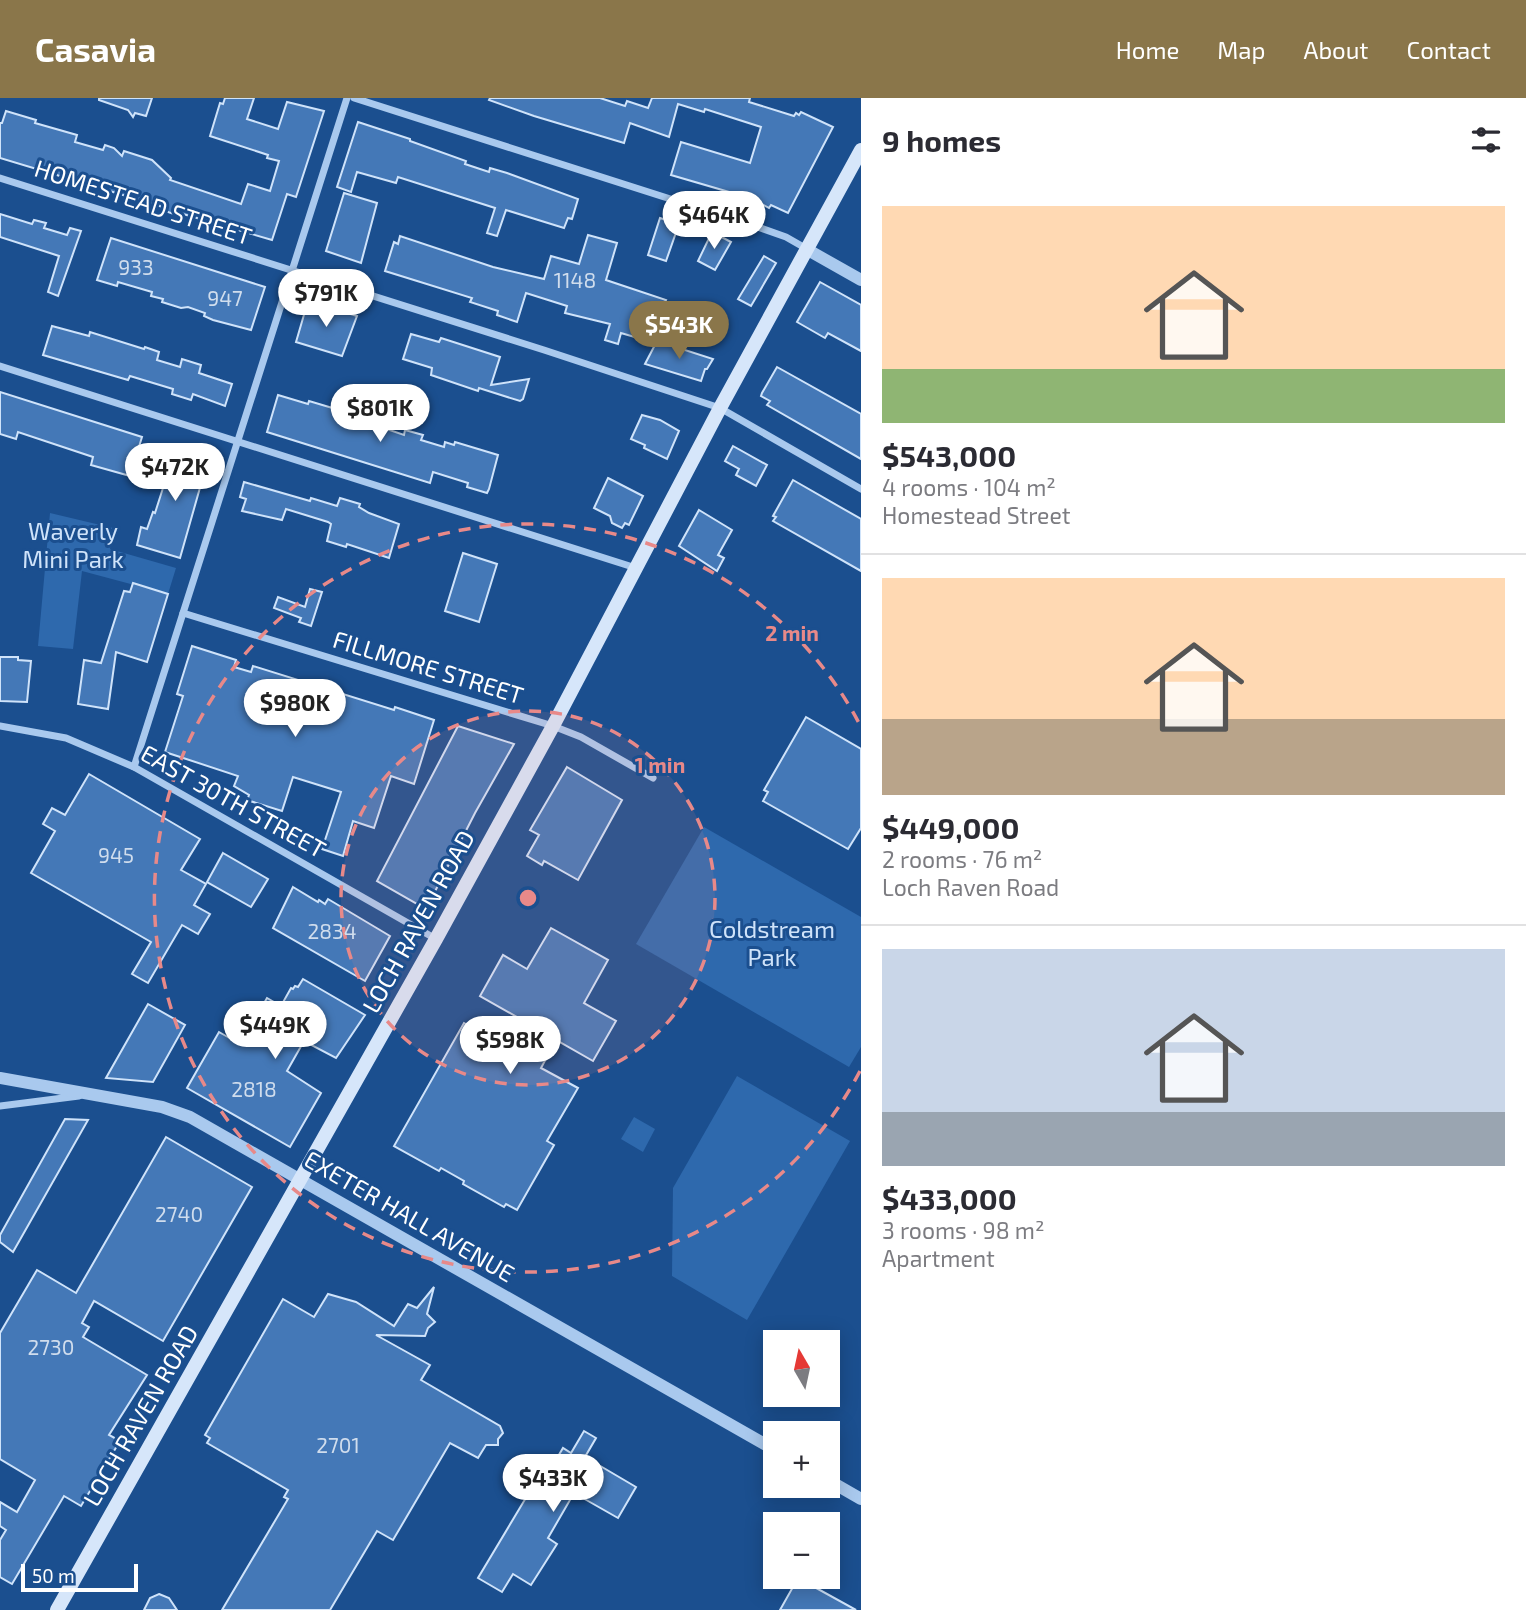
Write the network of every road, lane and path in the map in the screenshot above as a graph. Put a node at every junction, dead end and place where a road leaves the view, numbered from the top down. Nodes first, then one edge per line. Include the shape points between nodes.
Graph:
1 (347, 98) edge
2 (354, 98) edge
3 (861, 150) edge
4 (0, 178) edge
5 (808, 250) junction
6 (292, 271) junction
7 (861, 280) edge
8 (0, 366) edge
9 (720, 408) junction
10 (237, 442) junction
11 (861, 489) edge
12 (636, 568) junction
13 (183, 613) junction
14 (0, 726) edge
15 (553, 726) junction
16 (134, 767) junction
17 (653, 778) dead end
18 (436, 939) junction
19 (0, 1077) edge
20 (87, 1095) junction
21 (0, 1106) edge
22 (302, 1179) junction
23 (763, 1443) edge
24 (840, 1487) edge
25 (861, 1499) edge
26 (57, 1610) edge

1 - 6 street
2 - 5 street via 755,226
3 - 5 main road, LOCH RAVEN ROAD
4 - 6 street, HOMESTEAD STREET
5 - 7 street
5 - 9 main road, LOCH RAVEN ROAD
6 - 9 street, HOMESTEAD STREET
6 - 10 street
8 - 10 street
9 - 11 street, HOMESTEAD STREET
9 - 12 main road, LOCH RAVEN ROAD
10 - 12 street
10 - 13 street
12 - 15 main road, LOCH RAVEN ROAD
13 - 15 street, FILLMORE STREET
13 - 16 street
14 - 16 street, EAST 30TH STREET via 66,738
15 - 17 street, FILLMORE STREET
15 - 18 main road, LOCH RAVEN ROAD
16 - 18 street, EAST 30TH STREET
18 - 22 main road, LOCH RAVEN ROAD
19 - 20 street, EXETER HALL AVENUE
20 - 21 street
20 - 22 street, EXETER HALL AVENUE via 190,1116
22 - 23 street, EXETER HALL AVENUE
22 - 26 main road, LOCH RAVEN ROAD
24 - 25 street

